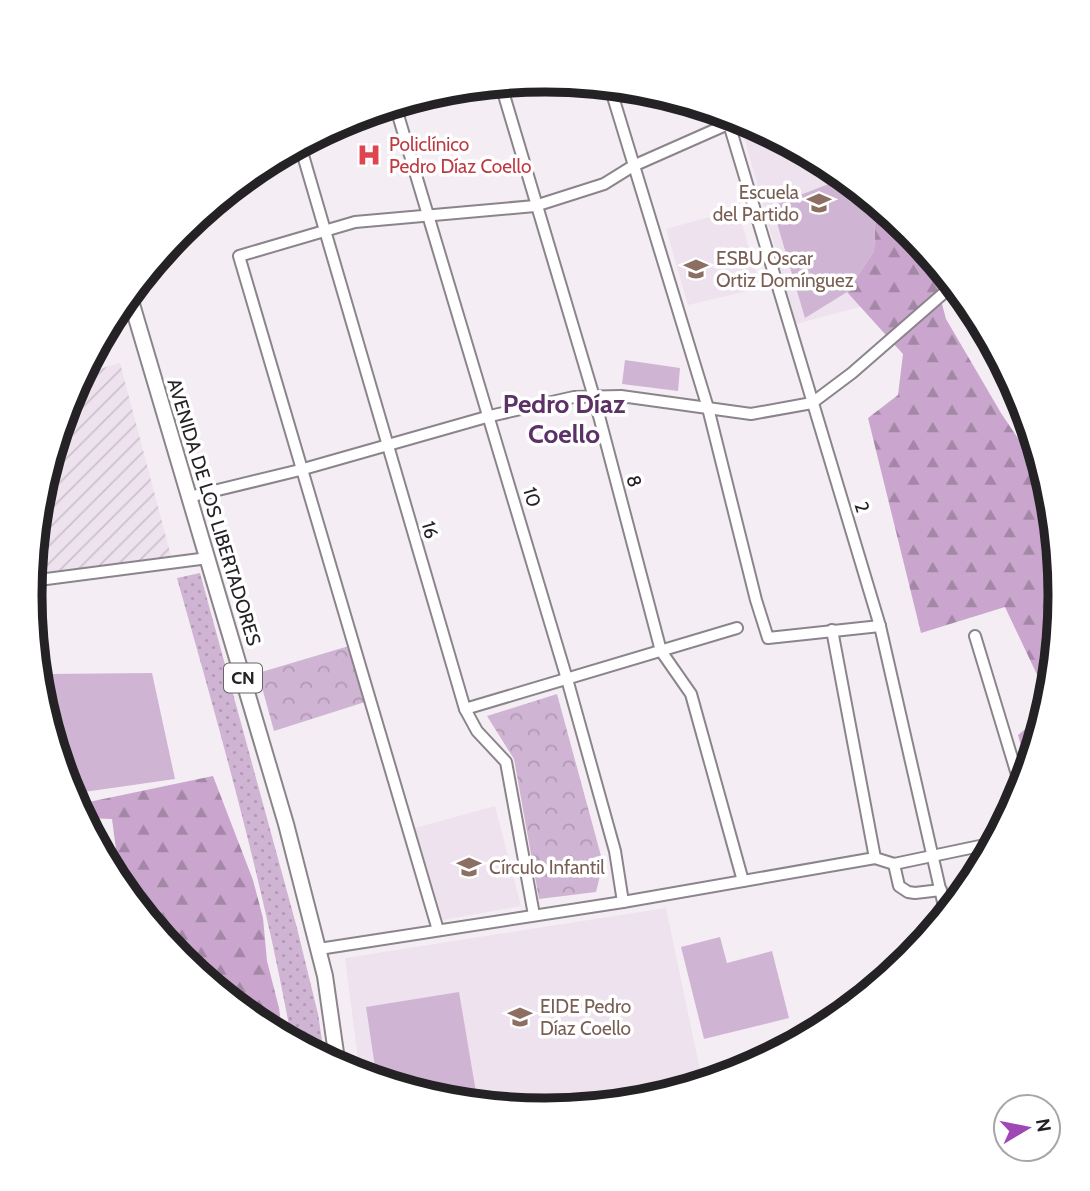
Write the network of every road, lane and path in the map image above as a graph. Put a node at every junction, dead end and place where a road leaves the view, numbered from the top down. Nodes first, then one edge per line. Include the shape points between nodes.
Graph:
1 (504, 95) edge
2 (613, 97) edge
3 (398, 115) edge
4 (718, 123) edge
5 (730, 128) edge
6 (303, 155) edge
7 (633, 166) junction
8 (536, 206) junction
9 (430, 216) junction
10 (325, 231) junction
11 (946, 291) edge
12 (133, 308) edge
13 (594, 397) junction
14 (811, 404) junction
15 (708, 408) junction
16 (490, 416) junction
17 (387, 445) junction
18 (300, 470) junction
19 (189, 497) junction
20 (208, 558) junction
21 (42, 580) edge
22 (880, 626) junction
23 (737, 628) dead end
24 (832, 631) junction
25 (975, 636) dead end
26 (661, 651) junction
27 (567, 679) junction
28 (465, 709) junction
29 (1016, 771) edge
30 (982, 846) edge
31 (933, 857) junction
32 (875, 858) junction
33 (894, 864) junction
34 (743, 881) junction
35 (941, 890) junction
36 (623, 902) junction
37 (944, 903) edge
38 (534, 915) junction
39 (438, 930) junction
40 (318, 949) junction
41 (336, 1052) edge

1 - 8 street, 8
2 - 7 street
3 - 9 street, 10
4 - 7 street
5 - 14 street, 2
6 - 10 street, 16
7 - 8 street via 604,184
7 - 15 street
8 - 9 street
8 - 13 street, 8
9 - 10 street via 355,222
9 - 16 street, 10
10 - 17 street, 16
10 - 18 street via 239,256
11 - 14 street
12 - 19 main road, AVENIDA DE LOS LIBERTADORES / CN
13 - 15 street via 621,396
13 - 16 street via 574,397
13 - 26 street, 8
14 - 15 street via 751,414
14 - 22 street, 2
15 - 24 street via 768,638
16 - 17 street
16 - 27 street, 10
17 - 18 street
17 - 28 street, 16
18 - 19 street
18 - 39 street
19 - 20 main road, AVENIDA DE LOS LIBERTADORES / CN
20 - 21 street
20 - 40 main road, AVENIDA DE LOS LIBERTADORES / CN
22 - 24 street
22 - 31 street, 2
23 - 26 street
24 - 32 street
25 - 29 street
26 - 27 street
26 - 34 street, 8 via 691,694
27 - 28 street
27 - 36 street, 10 via 615,850
28 - 38 street, 16 via 477,731 506,762
30 - 31 street
31 - 33 street
31 - 35 street, 2
32 - 33 street
32 - 34 street
33 - 35 street via 899,886 908,892
34 - 36 street
35 - 37 street, 2
36 - 38 street
38 - 39 street
39 - 40 street
40 - 41 main road, AVENIDA DE LOS LIBERTADORES / CN

